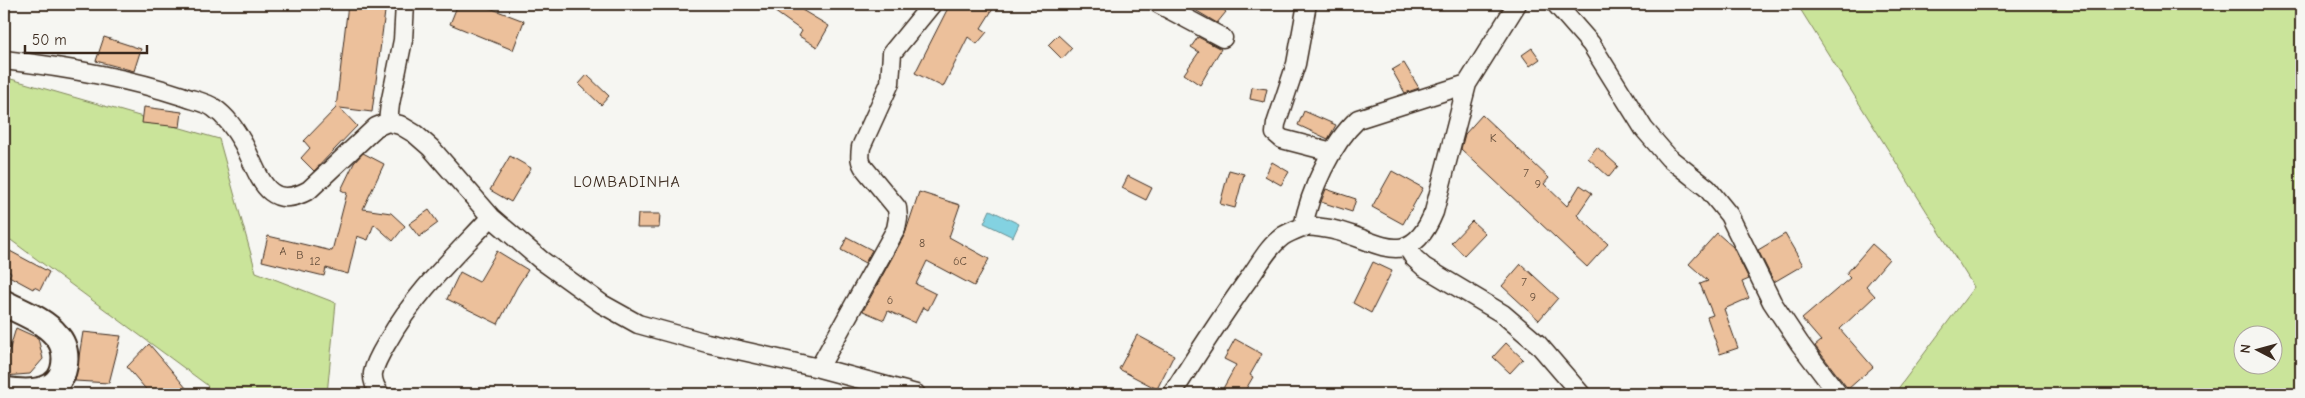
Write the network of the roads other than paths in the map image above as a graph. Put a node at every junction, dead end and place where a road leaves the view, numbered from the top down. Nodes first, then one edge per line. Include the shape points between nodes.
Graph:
1 (406, 4) edge
2 (932, 4) edge
3 (1159, 4) edge
4 (1307, 4) edge
5 (1517, 4) edge
6 (1556, 4) edge
7 (1223, 38) dead end
8 (4, 60) edge
9 (1467, 84) junction
10 (388, 122) junction
11 (1332, 152) junction
12 (491, 217) junction
13 (1302, 227) junction
14 (1407, 247) junction
15 (4, 303) edge
16 (819, 368) junction
17 (4, 390) edge
18 (380, 394) edge
19 (916, 394) edge
20 (1172, 394) edge
21 (1582, 394) edge
22 (1838, 394) edge

1 - 10 street
2 - 16 street via 892,53 890,83 861,148 860,163 897,208 896,229
3 - 7 street
4 - 11 street via 1296,64 1276,124 1276,133 1282,139
5 - 9 street
6 - 22 street via 1591,44 1644,129 1670,158 1707,188 1728,215 1772,302
8 - 10 street via 55,66 152,86 212,106 227,118 263,186 284,198 297,197 309,190 362,138
9 - 11 street via 1358,119 1345,130
9 - 14 street via 1434,212 1418,241
10 - 12 street via 415,134 431,148
11 - 13 street via 1306,210
12 - 16 street via 540,260 602,304 638,324
12 - 18 street via 403,315 378,358 373,374 374,385
13 - 14 street via 1336,229 1378,245 1395,249
13 - 20 street via 1283,236 1268,252
14 - 21 street via 1424,267 1504,314 1538,344
15 - 17 main road via 52,330 65,350 65,365 61,378 53,387 38,391
16 - 19 street

